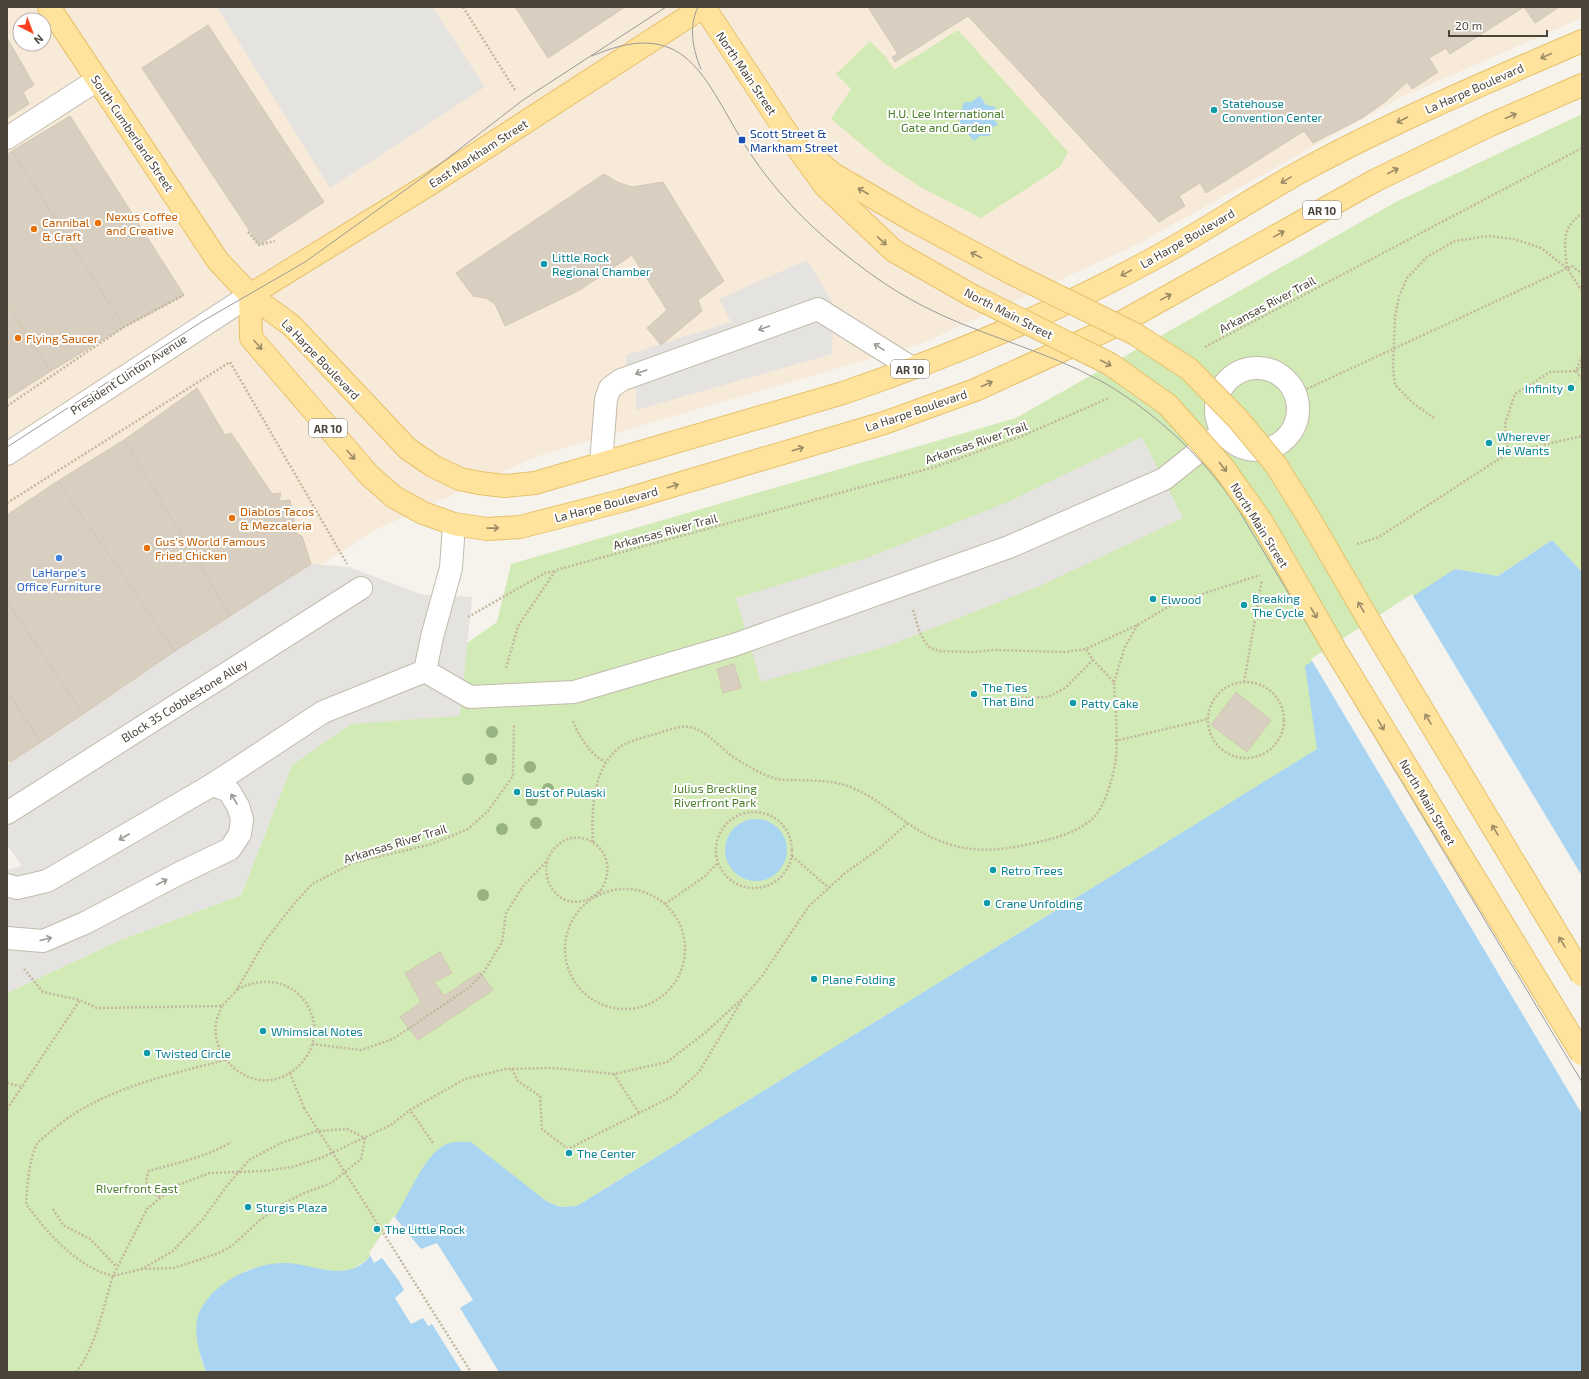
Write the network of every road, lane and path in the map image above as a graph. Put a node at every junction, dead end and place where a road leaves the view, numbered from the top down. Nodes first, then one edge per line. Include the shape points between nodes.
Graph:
1 (49, 7) edge
2 (463, 7) edge
3 (703, 7) edge
4 (1582, 41) edge
5 (97, 80) junction
6 (1582, 85) edge
7 (515, 90) dead end
8 (7, 138) edge
9 (791, 139) junction
10 (1582, 148) edge
11 (1582, 214) edge
12 (248, 232) dead end
13 (275, 241) dead end
14 (1568, 268) junction
15 (1582, 274) edge
16 (1582, 291) edge
17 (184, 294) dead end
18 (250, 294) junction
19 (1393, 350) junction
20 (1198, 351) dead end
21 (1582, 356) edge
22 (1582, 367) edge
23 (912, 368) junction
24 (1576, 372) junction
25 (1582, 379) edge
26 (1296, 394) junction
27 (1113, 396) dead end
28 (7, 406) edge
29 (1434, 418) dead end
30 (1222, 432) junction
31 (1582, 436) edge
32 (7, 454) edge
33 (601, 464) junction
34 (7, 503) edge
35 (454, 524) junction
36 (556, 570) junction
37 (1263, 574) dead end
38 (906, 584) junction
39 (361, 588) joint
40 (1139, 624) dead end
41 (432, 637) junction
42 (1093, 660) junction
43 (425, 671) junction
44 (1114, 682) junction
45 (1244, 682) junction
46 (560, 692) junction
47 (511, 695) junction
48 (990, 704) dead end
49 (1208, 719) junction
50 (1115, 741) junction
51 (605, 762) junction
52 (212, 785) junction
53 (7, 813) edge
54 (908, 823) junction
55 (593, 842) junction
56 (792, 856) junction
57 (546, 862) junction
58 (718, 863) junction
59 (7, 885) edge
60 (603, 888) junction
61 (829, 888) junction
62 (595, 897) junction
63 (664, 904) junction
64 (7, 938) edge
65 (24, 968) dead end
66 (1582, 975) edge
67 (236, 991) junction
68 (745, 996) junction
69 (80, 1000) junction
70 (222, 1006) junction
71 (312, 1044) junction
72 (1582, 1054) edge
73 (225, 1060) junction
74 (512, 1069) junction
75 (290, 1073) junction
76 (614, 1074) junction
77 (7, 1083) edge
78 (23, 1087) junction
79 (7, 1109) edge
80 (410, 1110) junction
81 (639, 1113) junction
82 (365, 1138) junction
83 (231, 1142) dead end
84 (433, 1143) dead end
85 (239, 1172) junction
86 (160, 1197) junction
87 (53, 1209) dead end
88 (118, 1267) junction
89 (142, 1269) junction
90 (113, 1276) junction
91 (76, 1372) edge
92 (471, 1372) edge

1 - 5 main road, South Cumberland Street
2 - 7 path
3 - 9 main road, North Main Street
3 - 18 main road, East Markham Street via 440,178
4 -> 23 main road, La Harpe Boulevard / AR 10 via 1408,117 1301,171 1155,258 1102,286 1016,326
5 - 8 street
5 - 18 main road, South Cumberland Street via 218,261
35 -> 6 main road, La Harpe Boulevard / AR 10 via 487,529 520,527 621,501 884,423 975,390 1113,327 1376,180 1490,125
66 -> 9 main road, North Main Street, bridge via 1309,518 1276,465 1238,418 1189,369 1135,334 1011,273 914,221 833,174
9 -> 72 main road, North Main Street, bridge via 825,186 894,252 971,295 1110,364 1168,405 1223,467 1262,522 1336,651
10 - 20 path, Arkansas River Trail
11 - 14 path via 1575,218 1564,236
12 - 13 path via 258,245
14 - 15 path via 1572,266
14 - 16 path
14 - 19 path
14 - 19 path via 1541,248 1514,239 1488,236 1455,240 1427,257 1407,278 1395,316
17 - 28 path via 124,327
18 - 32 street, President Clinton Avenue
18 - 33 main road, La Harpe Boulevard / AR 10 via 291,326 408,449 433,466 460,479 505,486 535,483
18 -> 35 main road, La Harpe Boulevard / AR 10 via 251,338 369,475 394,497 423,513
19 - 26 path
19 - 29 path via 1395,384 1413,403
21 - 24 path
22 - 24 path
23 - 33 main road, La Harpe Boulevard / AR 10 via 843,393
23 -> 33 street via 818,309 620,380 610,388 606,399
24 - 25 path
24 - 31 path via 1550,372 1515,394 1505,424 1508,454
26 - 30 street via 1297,418 1292,431 1283,441 1271,448 1244,448 1232,442
26 - 30 street via 1287,380 1276,372 1250,368 1237,373 1226,381 1219,393 1216,406 1217,420
27 - 36 path, Arkansas River Trail via 1022,436 935,467
30 - 38 street via 1164,479 1009,548
34 - 39 path via 230,362
35 - 41 street via 451,568
36 - 41 path via 545,573
36 - 47 path, Arkansas River Trail via 518,626 506,664
37 - 45 path
38 - 42 path via 920,633 930,648 940,651 972,652 1065,652 1086,649
38 - 46 street via 734,645 574,692
39 - 53 street, Block 35 Cobblestone Alley
40 - 44 path via 1125,647
41 - 43 street
42 - 44 path
42 - 48 path via 1065,688 1048,697 1016,698
43 - 47 street via 470,697
43 - 52 street via 323,712
44 - 50 path
45 - 49 path via 1231,685 1218,694 1211,705
45 - 49 path via 1259,684 1279,701 1284,714 1283,727 1275,745 1255,757 1242,758 1229,754 1216,744 1210,732
46 - 47 street
46 - 51 path via 578,734 599,759
47 - 67 path, Arkansas River Trail via 515,738 512,776 488,810 468,829 454,835 432,844 353,863 312,884 265,941
49 - 50 path
50 - 54 path via 1116,759 1102,806 1094,818 1053,839 1006,849 962,848 938,841
51 - 54 path via 624,744 676,728 689,727 705,734 732,756 771,776 778,779 835,782 852,787 872,797
51 - 55 path via 596,792 592,824
52 -> 59 street via 46,881 17,888
64 -> 52 street via 43,941 85,923 230,849 240,834 242,819 229,791
54 - 61 path
55 - 57 path via 582,838 563,841 555,847
55 - 60 path via 608,860 608,877
56 - 58 path via 788,868 780,878 770,885 758,888 745,888 733,883
56 - 58 path via 790,836 777,819 768,814 749,812 737,816 722,829 717,840
56 - 61 path
57 - 60 path via 545,873 550,887 557,895 572,901 583,901 593,897
57 - 71 path via 523,886 506,912 502,942 484,972 470,987 393,1038 361,1050
58 - 63 path via 705,876
60 - 62 path
61 - 68 path via 809,906 762,976
62 - 63 path via 612,891 631,889 649,894
62 - 63 path via 581,909 570,925 566,944 567,962 574,980 586,994 601,1004 620,1009 639,1008 656,1000 671,989 681,972 685,954 684,935 677,918
65 - 69 path via 43,992
67 - 70 path, Arkansas River Trail
67 - 71 path via 249,984 264,981 280,983 293,990 304,1000 312,1014
68 - 76 path via 706,1032 667,1062
68 - 81 path via 699,1072 673,1096
69 - 70 path via 97,1008
69 - 78 path
70 - 73 path via 216,1020 215,1034 218,1048
71 - 75 path via 307,1056
73 - 75 path via 248,1077 262,1080 277,1079
73 - 90 path via 139,1084 98,1101 65,1118 37,1144 29,1174 26,1204 43,1226 74,1255 100,1273
74 - 76 path via 554,1068
74 - 80 path via 465,1079
74 - 81 path via 518,1081 540,1096 542,1129 568,1149
75 - 92 path, bridge via 304,1108
76 - 81 path
77 - 78 path
78 - 79 path
80 - 82 path via 391,1125
80 - 84 path
82 - 85 path via 321,1158 292,1167
82 - 85 path via 347,1129 317,1131 281,1143 249,1160
82 - 89 path via 361,1159 331,1183 281,1205 232,1246 174,1268
83 - 86 path via 222,1148 149,1171 146,1180 150,1192
85 - 86 path via 210,1173 175,1186
85 - 89 path via 203,1219 173,1251
86 - 88 path via 147,1209
87 - 88 path via 63,1225 90,1239
88 - 90 path
89 - 90 path
90 - 91 path via 98,1325 82,1366

